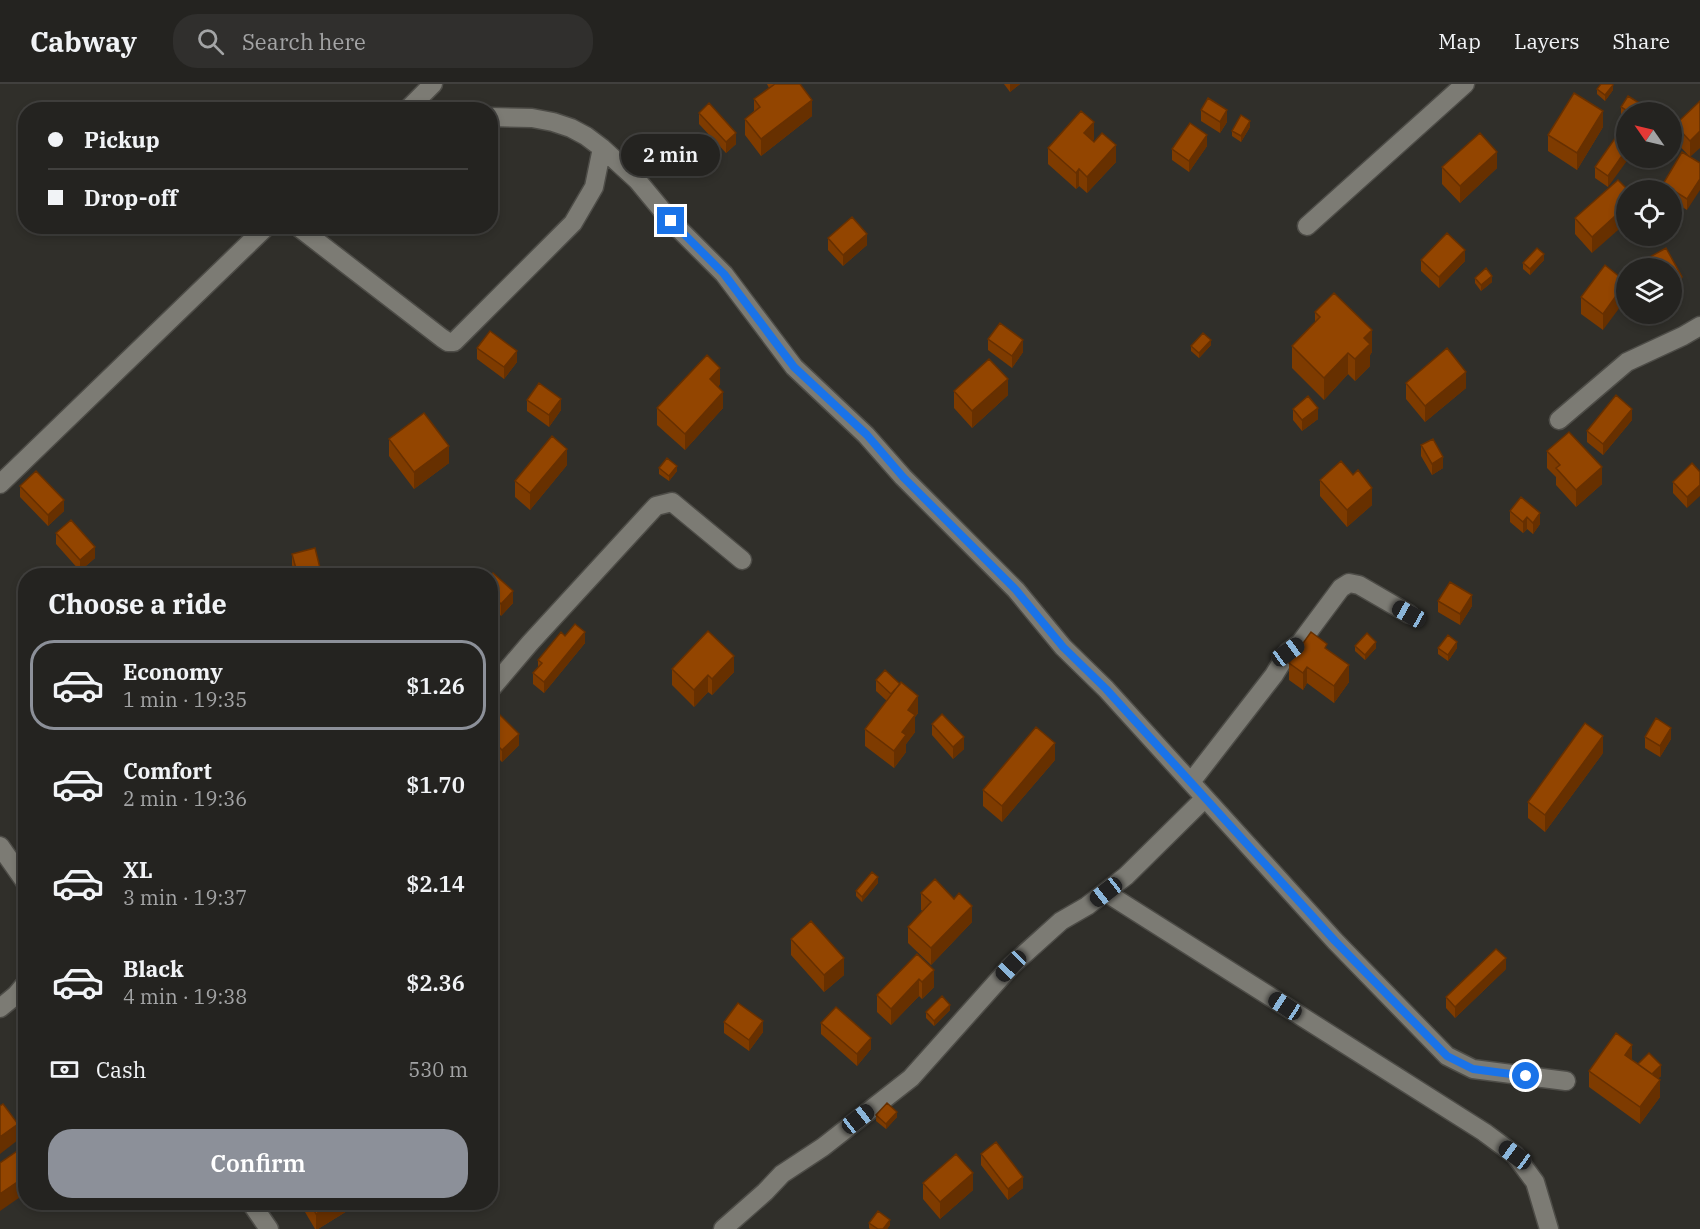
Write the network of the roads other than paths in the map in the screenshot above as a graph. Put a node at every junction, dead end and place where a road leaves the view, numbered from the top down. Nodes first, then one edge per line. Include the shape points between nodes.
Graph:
1 (434, 84) edge
2 (1465, 84) edge
3 (415, 102) edge
4 (498, 117) edge
5 (602, 148) junction
6 (1307, 226) dead end
7 (259, 234) edge
8 (307, 234) edge
9 (1700, 326) edge
10 (1559, 420) dead end
11 (0, 484) edge
12 (742, 560) dead end
13 (1409, 614) dead end
14 (498, 681) edge
15 (1191, 782) junction
16 (1205, 798) junction
17 (0, 846) edge
18 (18, 872) edge
19 (1106, 892) junction
20 (18, 993) edge
21 (0, 1008) edge
22 (1566, 1081) dead end
23 (255, 1210) edge
24 (269, 1229) edge
25 (723, 1229) edge
26 (1549, 1229) edge

1 - 3 street
2 - 6 street
4 - 5 street via 554,122
5 - 8 street via 594,187 573,223 454,342 442,338
5 - 15 street via 724,274 794,367 867,435 910,485 1016,590 1063,647
7 - 11 street
9 - 10 street via 1627,362
12 - 14 street via 672,502 656,506
13 - 15 street via 1359,585 1349,583 1341,588
15 - 16 street
16 - 19 street
16 - 22 street via 1335,941 1447,1056 1473,1069
17 - 18 street
19 - 25 street via 1061,921 1011,966 911,1078 782,1174
19 - 26 street via 1515,1155 1535,1182
20 - 21 street
23 - 24 street

